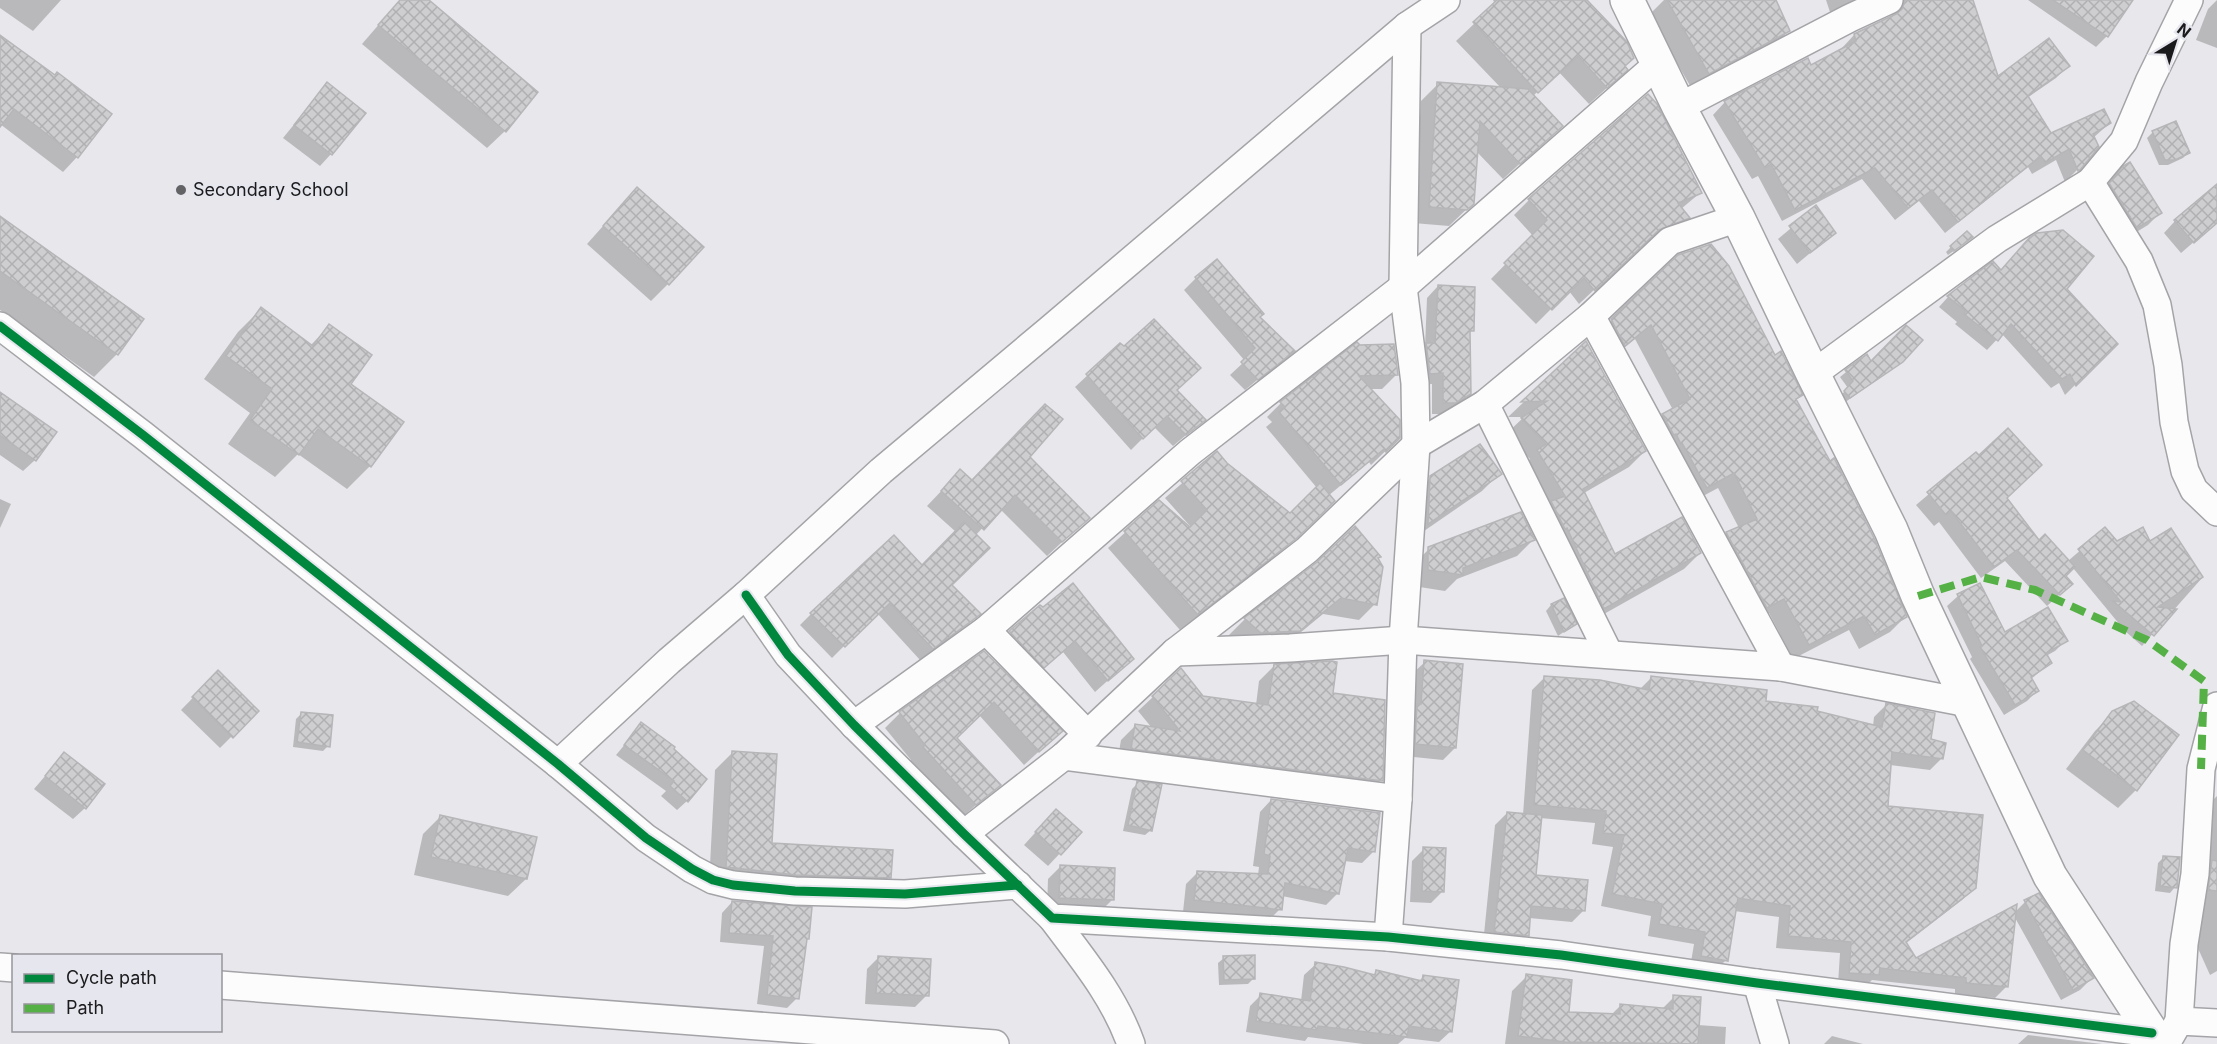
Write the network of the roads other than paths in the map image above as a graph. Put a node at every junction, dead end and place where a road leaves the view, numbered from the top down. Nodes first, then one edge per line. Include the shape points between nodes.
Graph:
1 (1446, 0) edge
2 (1627, 0) edge
3 (1889, 0) edge
4 (2189, 0) edge
5 (1407, 26) junction
6 (1658, 64) junction
7 (1679, 107) junction
8 (2090, 182) junction
9 (1738, 218) junction
10 (1403, 287) junction
11 (1591, 316) junction
12 (0, 326) edge
13 (1813, 374) junction
14 (1485, 404) junction
15 (1416, 445) junction
16 (2217, 512) edge
17 (746, 595) junction
18 (987, 630) junction
19 (1404, 640) junction
20 (1176, 652) junction
21 (1609, 654) junction
22 (1780, 667) junction
23 (1968, 703) junction
24 (2217, 706) edge
25 (854, 725) junction
26 (1089, 735) junction
27 (1065, 756) junction
28 (558, 764) junction
29 (1398, 799) junction
30 (964, 834) junction
31 (1018, 885) junction
32 (1052, 918) junction
33 (1388, 937) junction
34 (1757, 983) junction
35 (222, 985) edge
36 (2217, 1023) edge
37 (2166, 1035) edge
38 (995, 1044) edge
39 (1131, 1044) edge
40 (1774, 1044) edge

1 - 5 street
2 - 6 main road
3 - 7 street
4 - 8 street via 2124,141
5 - 10 street
5 - 17 street via 881,471
6 - 7 main road
6 - 10 street
7 - 9 main road
8 - 13 street via 1997,239
8 - 16 street via 2139,261 2157,305 2184,471 2194,490
9 - 11 street via 1670,242
9 - 13 main road
10 - 15 street via 1415,383
10 - 18 street via 1190,452
11 - 14 street
11 - 22 street
12 - 28 street
13 - 23 main road via 1891,530
14 - 15 street
14 - 21 street
15 - 19 street
15 - 20 street via 1307,550
17 - 25 street via 788,655
17 - 28 street
18 - 25 street
18 - 26 street
19 - 20 street
19 - 21 street
19 - 29 street
20 - 26 street
21 - 22 street
22 - 23 street
23 - 37 main road via 2050,876
24 - 37 street via 2201,769 2195,874
25 - 30 street
26 - 27 street
27 - 29 street
27 - 30 street
28 - 31 street via 646,838 713,880 795,891 905,894
29 - 33 street
30 - 31 street
31 - 32 street
32 - 33 street
32 - 39 street via 1104,988
33 - 34 street via 1561,955
34 - 37 street
34 - 40 street
35 - 38 street
36 - 37 street

